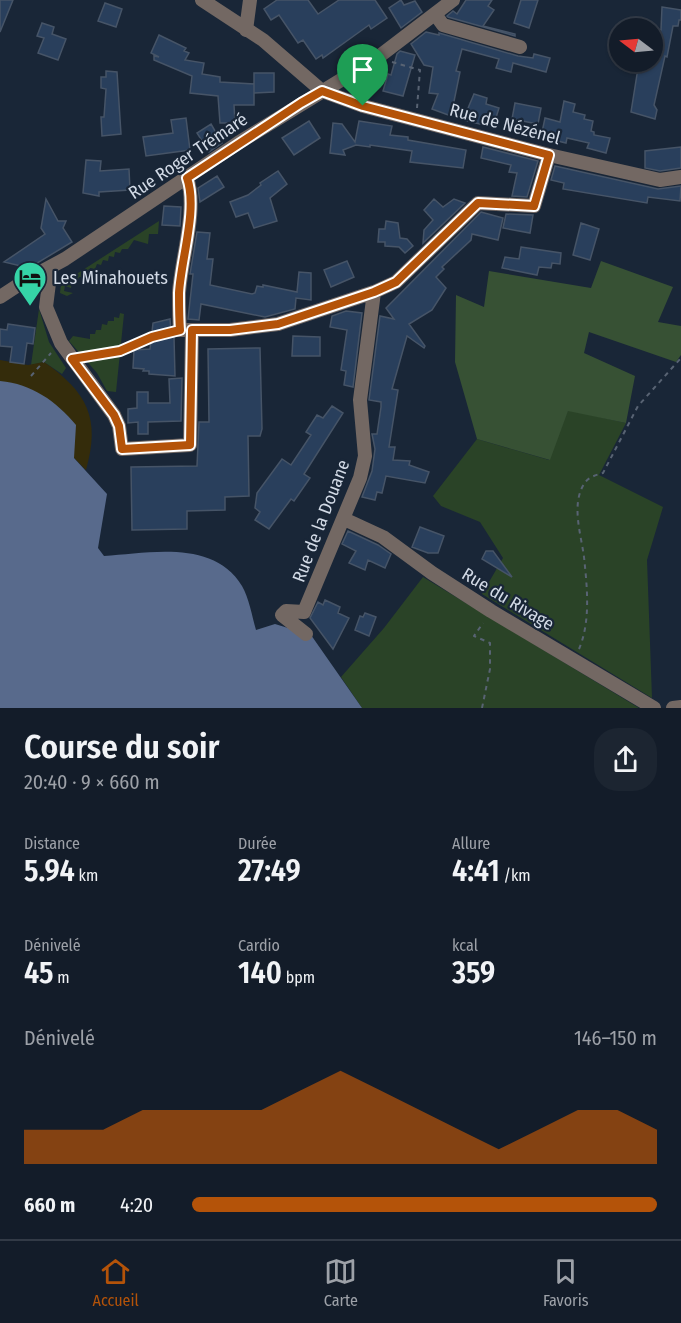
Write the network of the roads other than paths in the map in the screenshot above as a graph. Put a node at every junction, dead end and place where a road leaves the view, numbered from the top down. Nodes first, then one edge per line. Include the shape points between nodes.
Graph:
1 (202, 0) edge
2 (250, 0) edge
3 (453, 0) edge
4 (435, 15) junction
5 (246, 30) junction
6 (520, 47) dead end
7 (322, 91) junction
8 (549, 155) junction
9 (681, 177) edge
10 (187, 178) junction
11 (51, 267) junction
12 (374, 292) junction
13 (0, 297) edge
14 (186, 330) junction
15 (344, 519) junction
16 (306, 634) dead end
17 (681, 707) edge
18 (654, 708) edge
19 (673, 708) edge

1 - 5 street
2 - 5 street
3 - 4 street, Rue Roger Trémaré
4 - 6 street via 443,25
4 - 7 street, Rue Roger Trémaré via 377,58
5 - 7 street
7 - 8 street, Rue de Nézénel via 363,106
7 - 10 street, Rue Roger Trémaré
8 - 9 street, Rue de Nézénel via 660,180
8 - 12 street via 534,206 478,203 396,282
10 - 11 street, Rue Roger Trémaré
10 - 14 street via 189,212 179,293
11 - 13 street, Rue Roger Trémaré
11 - 14 street via 46,307 61,342 114,415 122,449 190,445
12 - 14 street via 278,324
12 - 15 street, Rue de la Douane via 360,400 364,456
15 - 16 street, Rue de la Douane via 304,612 285,611 282,617
15 - 18 street, Rue du Rivage via 383,537 490,611
17 - 19 street

